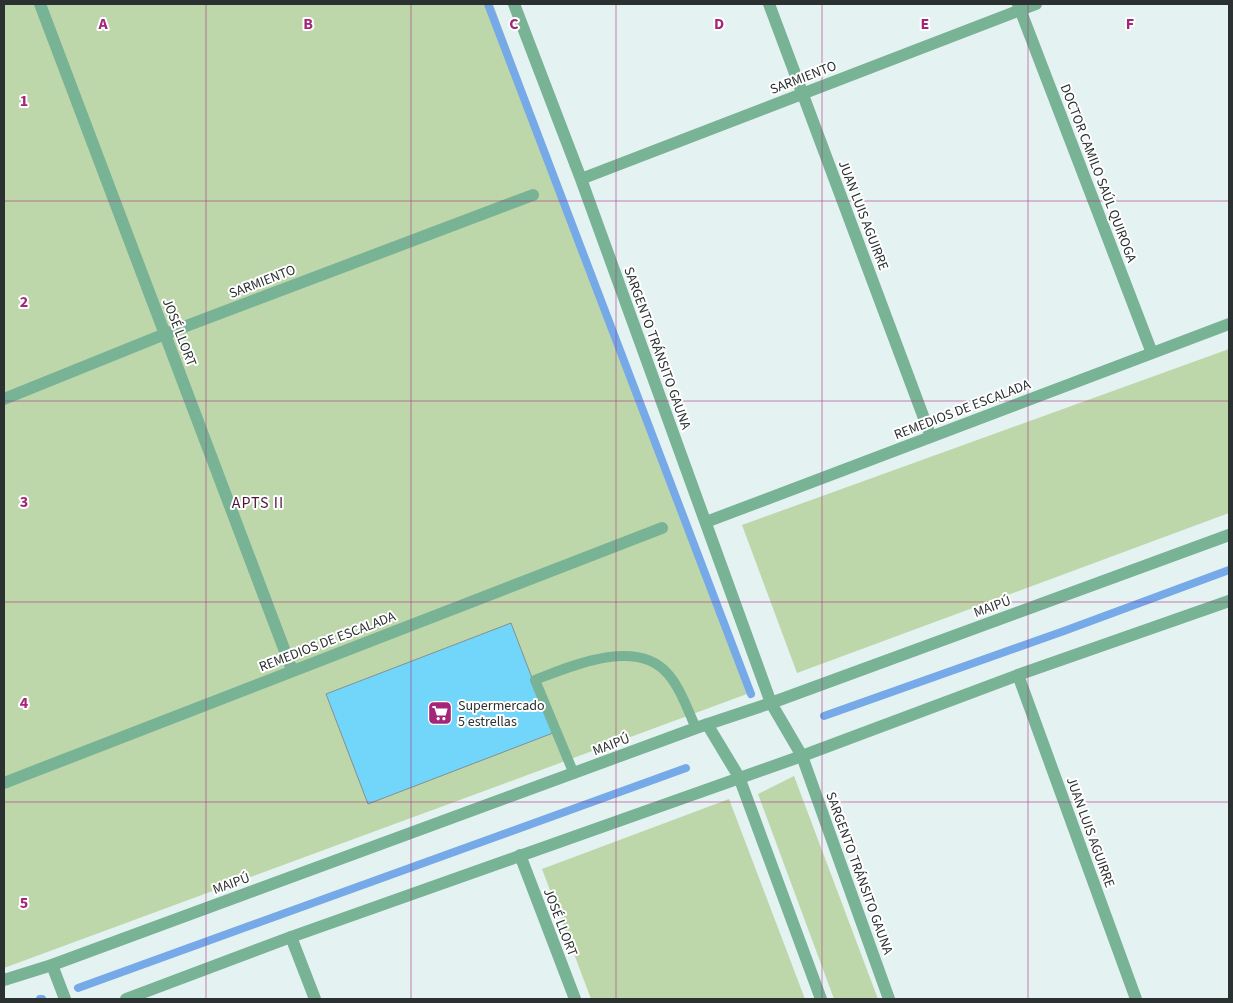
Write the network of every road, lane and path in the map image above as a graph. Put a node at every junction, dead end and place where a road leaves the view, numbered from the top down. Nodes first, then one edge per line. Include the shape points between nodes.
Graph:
1 (40, 4) edge
2 (514, 4) edge
3 (769, 4) edge
4 (1036, 4) edge
5 (1019, 7) edge
6 (803, 93) junction
7 (581, 179) junction
8 (532, 195) dead end
9 (1229, 324) edge
10 (165, 334) junction
11 (1152, 353) junction
12 (4, 399) edge
13 (931, 436) junction
14 (706, 522) junction
15 (662, 528) dead end
16 (1229, 535) edge
17 (1229, 602) edge
18 (292, 670) junction
19 (1018, 675) junction
20 (771, 703) junction
21 (702, 726) junction
22 (802, 756) junction
23 (574, 774) junction
24 (740, 777) junction
25 (4, 783) edge
26 (520, 855) junction
27 (291, 937) junction
28 (52, 965) junction
29 (4, 980) edge
30 (65, 999) edge
31 (126, 999) edge
32 (314, 999) edge
33 (574, 999) edge
34 (822, 999) edge
35 (889, 999) edge
36 (1136, 999) edge

1 - 10 street, JOSÉ LLORT
2 - 7 street, SARGENTO TRÁNSITO GAUNA
3 - 6 street, JUAN LUIS AGUIRRE
4 - 5 street, SARMIENTO
5 - 6 street, SARMIENTO
5 - 11 street, DOCTOR CAMILO SAÚL QUIROGA
6 - 7 street, SARMIENTO
6 - 13 street, JUAN LUIS AGUIRRE
7 - 14 street, SARGENTO TRÁNSITO GAUNA
8 - 10 street, SARMIENTO
9 - 11 street, REMEDIOS DE ESCALADA
10 - 12 street, SARMIENTO
10 - 18 street, JOSÉ LLORT
11 - 13 street, REMEDIOS DE ESCALADA
13 - 14 street, REMEDIOS DE ESCALADA
14 - 20 street, SARGENTO TRÁNSITO GAUNA
15 - 18 street, REMEDIOS DE ESCALADA
16 - 20 street, MAIPÚ
17 - 19 street
18 - 25 street, REMEDIOS DE ESCALADA
19 - 22 street
19 - 36 street, JUAN LUIS AGUIRRE
20 - 21 street, MAIPÚ
20 - 22 street, SARGENTO TRÁNSITO GAUNA
21 - 23 street, MAIPÚ
21 - 23 lane via 668,674 653,661 632,656 606,657 535,680
21 - 24 street
22 - 24 street
22 - 35 street, SARGENTO TRÁNSITO GAUNA
23 - 28 street, MAIPÚ
24 - 26 street
24 - 34 street
26 - 27 street
26 - 33 street, JOSÉ LLORT
27 - 31 street
27 - 32 street
28 - 29 street, MAIPÚ
28 - 30 street

